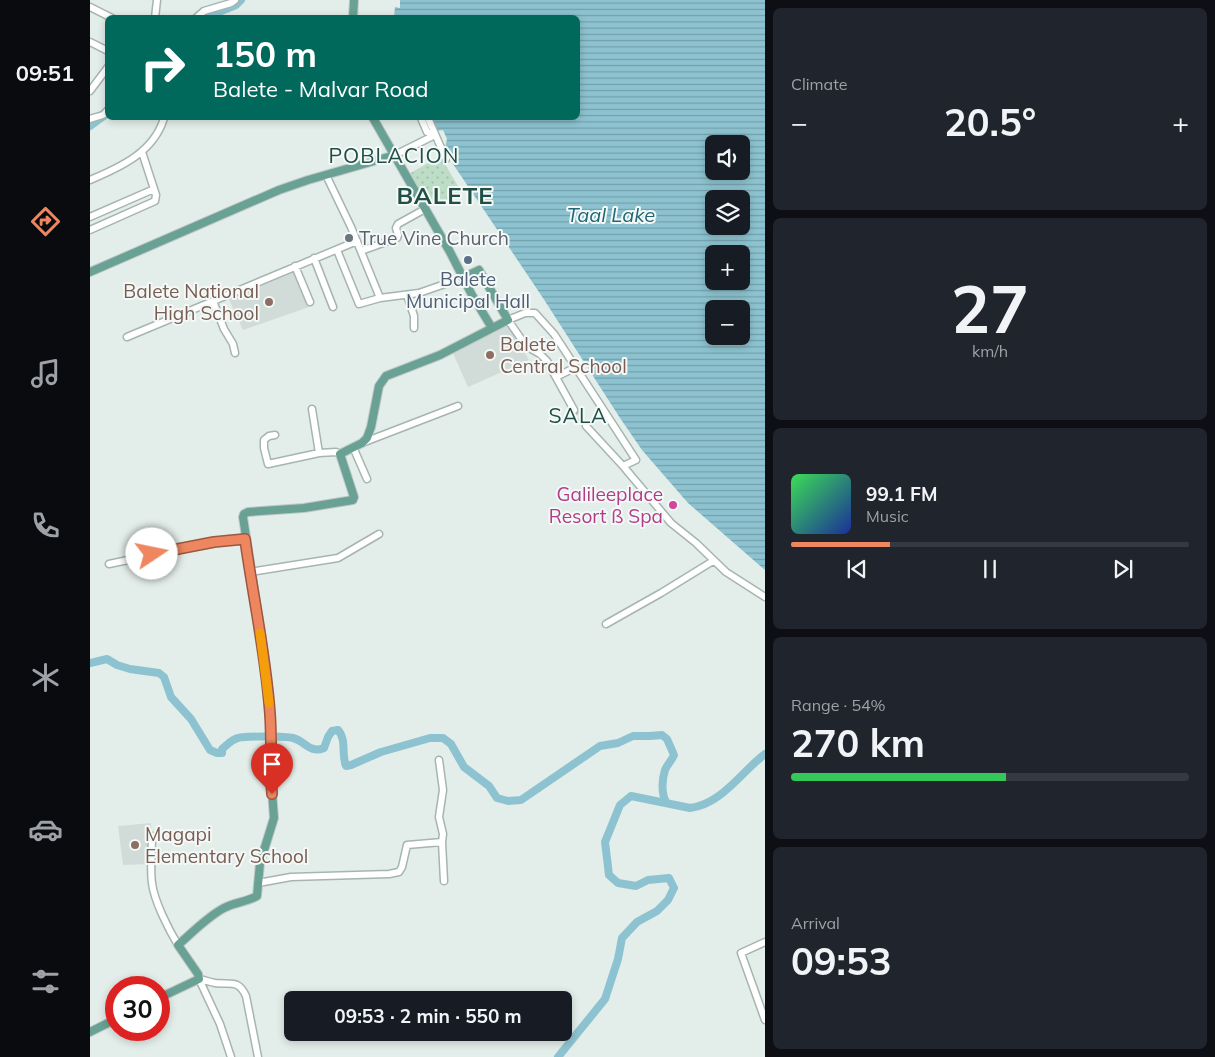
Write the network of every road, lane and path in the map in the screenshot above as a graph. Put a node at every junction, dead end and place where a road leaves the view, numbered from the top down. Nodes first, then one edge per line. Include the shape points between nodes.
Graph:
1 (156, 0) edge
2 (235, 0) edge
3 (354, 0) edge
4 (90, 7) edge
5 (106, 15) edge
6 (155, 15) edge
7 (199, 15) edge
8 (353, 15) edge
9 (90, 42) edge
10 (105, 50) edge
11 (105, 71) edge
12 (90, 78) edge
13 (98, 81) junction
14 (90, 91) edge
15 (105, 113) edge
16 (90, 119) edge
17 (163, 120) edge
18 (374, 120) edge
19 (422, 120) edge
20 (429, 120) edge
21 (436, 137) junction
22 (142, 152) junction
23 (395, 155) junction
24 (446, 159) dead end
25 (326, 175) junction
26 (90, 180) edge
27 (154, 189) junction
28 (425, 209) junction
29 (90, 217) edge
30 (90, 230) edge
31 (357, 241) junction
32 (336, 250) junction
33 (361, 251) junction
34 (314, 258) junction
35 (295, 266) junction
36 (90, 272) edge
37 (462, 278) junction
38 (407, 295) junction
39 (380, 298) junction
40 (213, 301) junction
41 (310, 302) dead end
42 (333, 307) dead end
43 (508, 320) junction
44 (414, 328) dead end
45 (492, 328) junction
46 (127, 337) dead end
47 (234, 352) dead end
48 (576, 367) junction
49 (556, 377) junction
50 (458, 406) dead end
51 (312, 409) dead end
52 (574, 410) tunnel mouth
53 (586, 426) tunnel mouth
54 (275, 435) dead end
55 (362, 443) junction
56 (353, 447) junction
57 (319, 453) junction
58 (340, 454) junction
59 (623, 466) junction
60 (367, 479) dead end
61 (379, 534) dead end
62 (245, 539) junction
63 (713, 561) junction
64 (109, 564) dead end
65 (250, 572) junction
66 (765, 597) edge
67 (606, 624) dead end
68 (439, 760) dead end
69 (152, 836) dead end
70 (442, 842) junction
71 (444, 881) dead end
72 (258, 884) junction
73 (765, 942) edge
74 (178, 944) junction
75 (199, 979) junction
76 (170, 993) edge
77 (765, 1020) edge
78 (105, 1024) edge
79 (90, 1032) edge
80 (231, 1057) edge
81 (258, 1057) edge

1 - 6 street
2 - 7 street via 214,6
3 - 8 main road
4 - 5 street
9 - 10 street
11 - 13 street
12 - 13 street
13 - 14 street
15 - 16 street
17 - 22 street via 155,138
18 - 23 main road
19 - 21 street via 427,132
20 - 21 street
21 - 23 street
21 - 24 street
22 - 26 street
22 - 27 street
23 - 25 main road
23 - 28 main road
25 - 31 street
25 - 36 main road via 279,190
27 - 29 street
27 - 30 street via 156,201
28 - 33 street via 398,224 397,238
28 - 37 main road
31 - 32 street
31 - 33 street
32 - 34 street
32 - 39 street via 359,304
33 - 39 street
34 - 35 street
34 - 42 street
35 - 40 street
35 - 41 street
37 - 38 street
37 - 43 main road via 479,270
37 - 45 main road
38 - 39 street
38 - 44 street
40 - 46 street
40 - 47 street
43 - 45 main road
43 - 48 street via 525,312 535,313
43 - 49 street via 526,346 548,361
45 - 55 main road via 440,355 386,376 379,386 368,438
48 - 49 street
48 - 59 street via 636,460
49 - 52 street
50 - 55 street
51 - 57 street
53 - 59 street
54 - 57 street via 264,440 268,464
55 - 56 main road
56 - 58 main road
56 - 60 street
57 - 58 street
58 - 62 main road via 353,500 248,512 243,517
59 - 63 street via 671,523
61 - 65 street via 338,558
62 - 64 street via 214,542
62 - 65 main road
63 - 66 street
63 - 67 street
65 - 72 main road via 264,656 272,743 270,764 274,818 260,863
68 - 70 street via 443,790 439,817
69 - 74 street via 152,884
70 - 71 street
70 - 72 street via 407,845 402,867 396,873 290,877
72 - 74 main road via 255,897 224,908
73 - 77 street via 741,954
74 - 75 main road
75 - 76 main road
75 - 80 street
75 - 81 street via 237,984 243,989
78 - 79 main road

